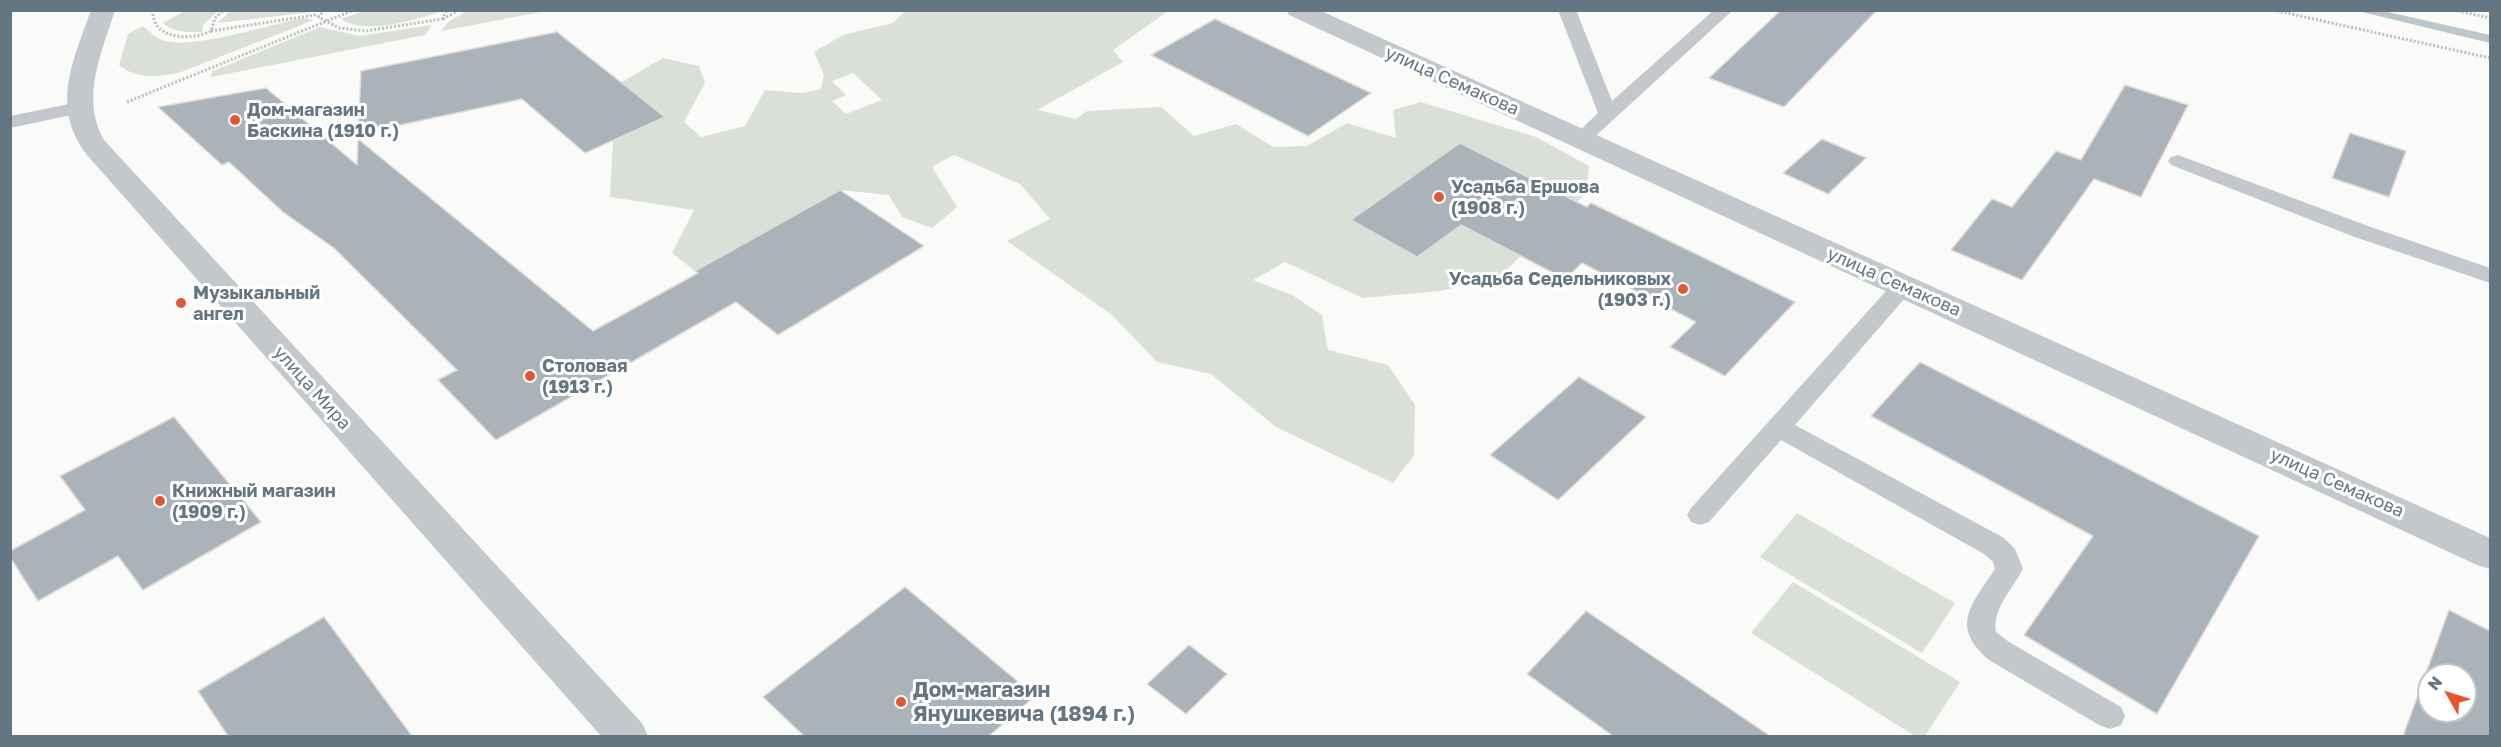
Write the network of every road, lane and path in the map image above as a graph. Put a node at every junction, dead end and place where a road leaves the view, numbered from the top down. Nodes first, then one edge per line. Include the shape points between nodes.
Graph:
1 (104, 10) edge
2 (153, 10) edge
3 (224, 10) edge
4 (325, 10) edge
5 (354, 10) edge
6 (447, 10) edge
7 (459, 10) edge
8 (1298, 10) edge
9 (1568, 10) edge
10 (1725, 10) edge
11 (2273, 10) edge
12 (2454, 10) edge
13 (318, 17) junction
14 (2490, 18) edge
15 (442, 19) junction
16 (326, 21) junction
17 (211, 31) junction
18 (2490, 58) edge
19 (128, 102) dead end
20 (79, 108) junction
21 (1608, 114) junction
22 (10, 122) edge
23 (1581, 139) junction
24 (2178, 161) dead end
25 (2490, 276) edge
26 (1903, 286) junction
27 (1778, 427) junction
28 (1700, 516) dead end
29 (2490, 554) edge
30 (2110, 716) dead end
31 (627, 736) edge

1 - 20 street, улица Мира via 78,90
2 - 17 path via 154,25 164,32 188,38
3 - 17 path via 215,18
4 - 13 path
5 - 16 path
6 - 15 path
7 - 15 path
8 - 23 street, улица Семакова
9 - 21 lane
10 - 21 lane
11 - 18 path
12 - 14 path
13 - 16 path
13 - 17 path
15 - 16 path via 373,31 339,28
16 - 19 path
20 - 22 lane
20 - 31 street, улица Мира via 89,138 114,169
21 - 23 lane
23 - 26 street, улица Семакова
24 - 25 lane
26 - 27 lane
26 - 29 street, улица Семакова
27 - 28 lane
27 - 30 lane via 1994,546 2005,557 2009,569 1985,608 1980,625 1984,638 1999,651

